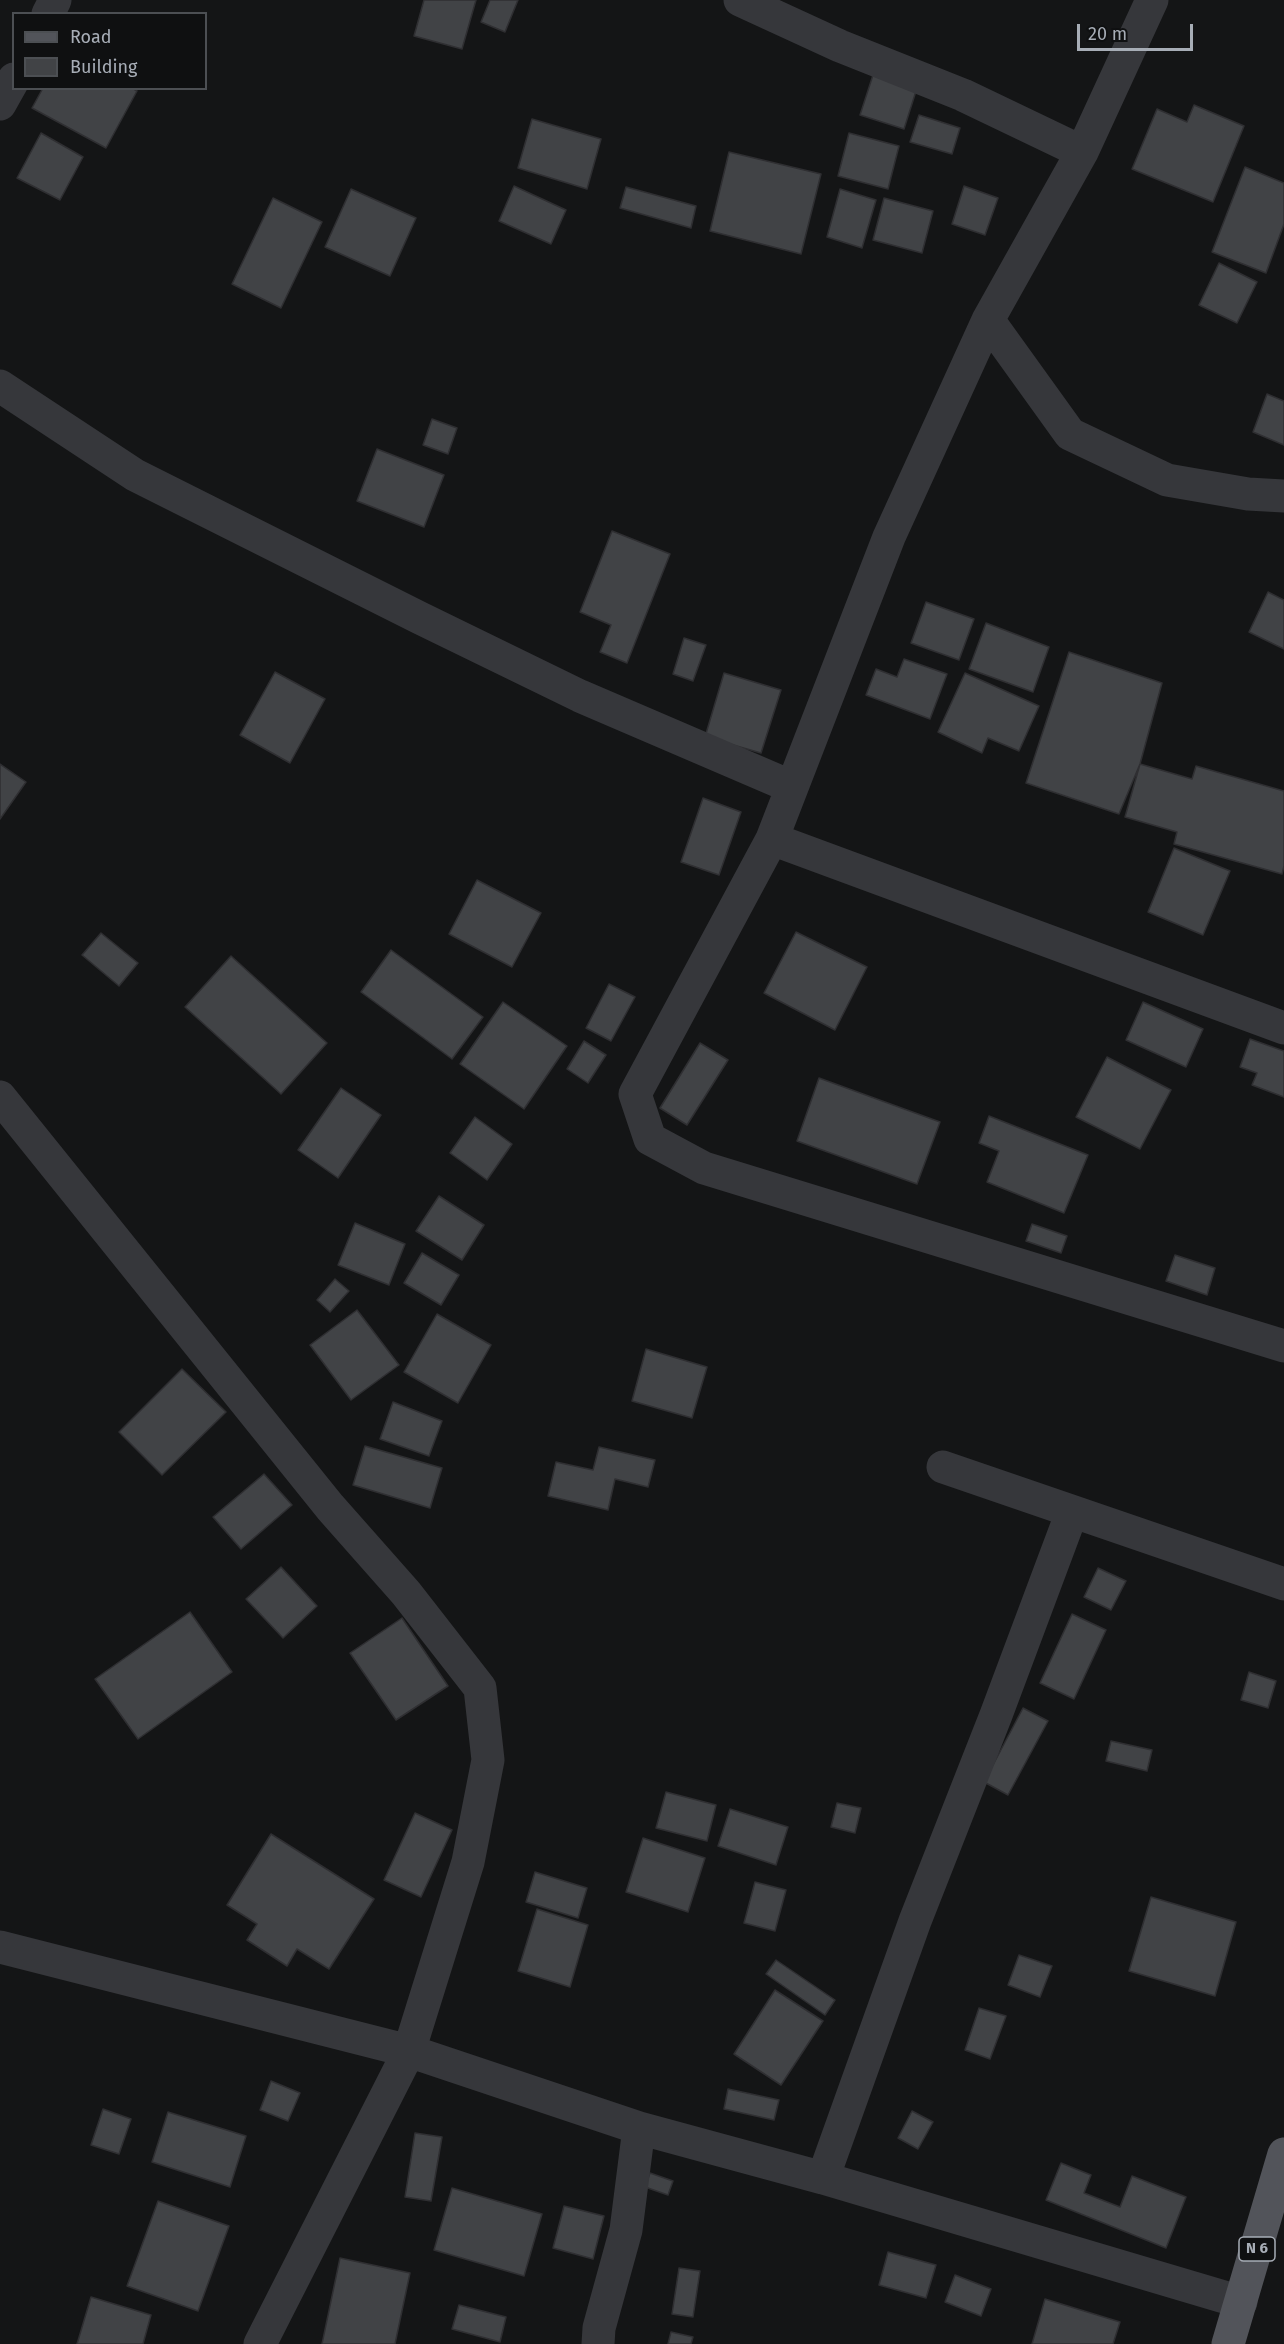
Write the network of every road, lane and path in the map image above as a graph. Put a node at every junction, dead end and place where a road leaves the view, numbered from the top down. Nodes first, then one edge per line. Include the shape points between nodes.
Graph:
1 (740, 0) edge
2 (1152, 0) edge
3 (12, 83) edge
4 (0, 104) edge
5 (1082, 152) junction
6 (988, 320) junction
7 (0, 386) edge
8 (1284, 496) edge
9 (792, 787) junction
10 (772, 839) junction
11 (1284, 1028) edge
12 (0, 1097) edge
13 (1284, 1346) edge
14 (943, 1467) dead end
15 (1072, 1512) junction
16 (1284, 1584) edge
17 (0, 1947) edge
18 (409, 2051) junction
19 (639, 2128) junction
20 (1281, 2174) edge
21 (823, 2178) junction
22 (1241, 2302) junction
23 (260, 2344) edge
24 (598, 2344) edge
25 (1228, 2344) edge

1 - 5 street via 840,46 963,94
2 - 5 street
3 - 4 street
5 - 6 street
6 - 8 street via 1070,434 1167,480
6 - 9 street via 889,537
7 - 9 street via 135,475 580,696
9 - 10 street
10 - 11 street
10 - 13 street via 635,1094 651,1139 704,1167
12 - 18 street via 480,1688 488,1760 468,1862
14 - 15 street
15 - 16 street
15 - 21 street via 915,1921
17 - 18 street
18 - 19 street
18 - 23 street
19 - 21 street
19 - 24 street via 626,2230
20 - 22 main road, N 6
21 - 22 street
22 - 25 main road, N 6

